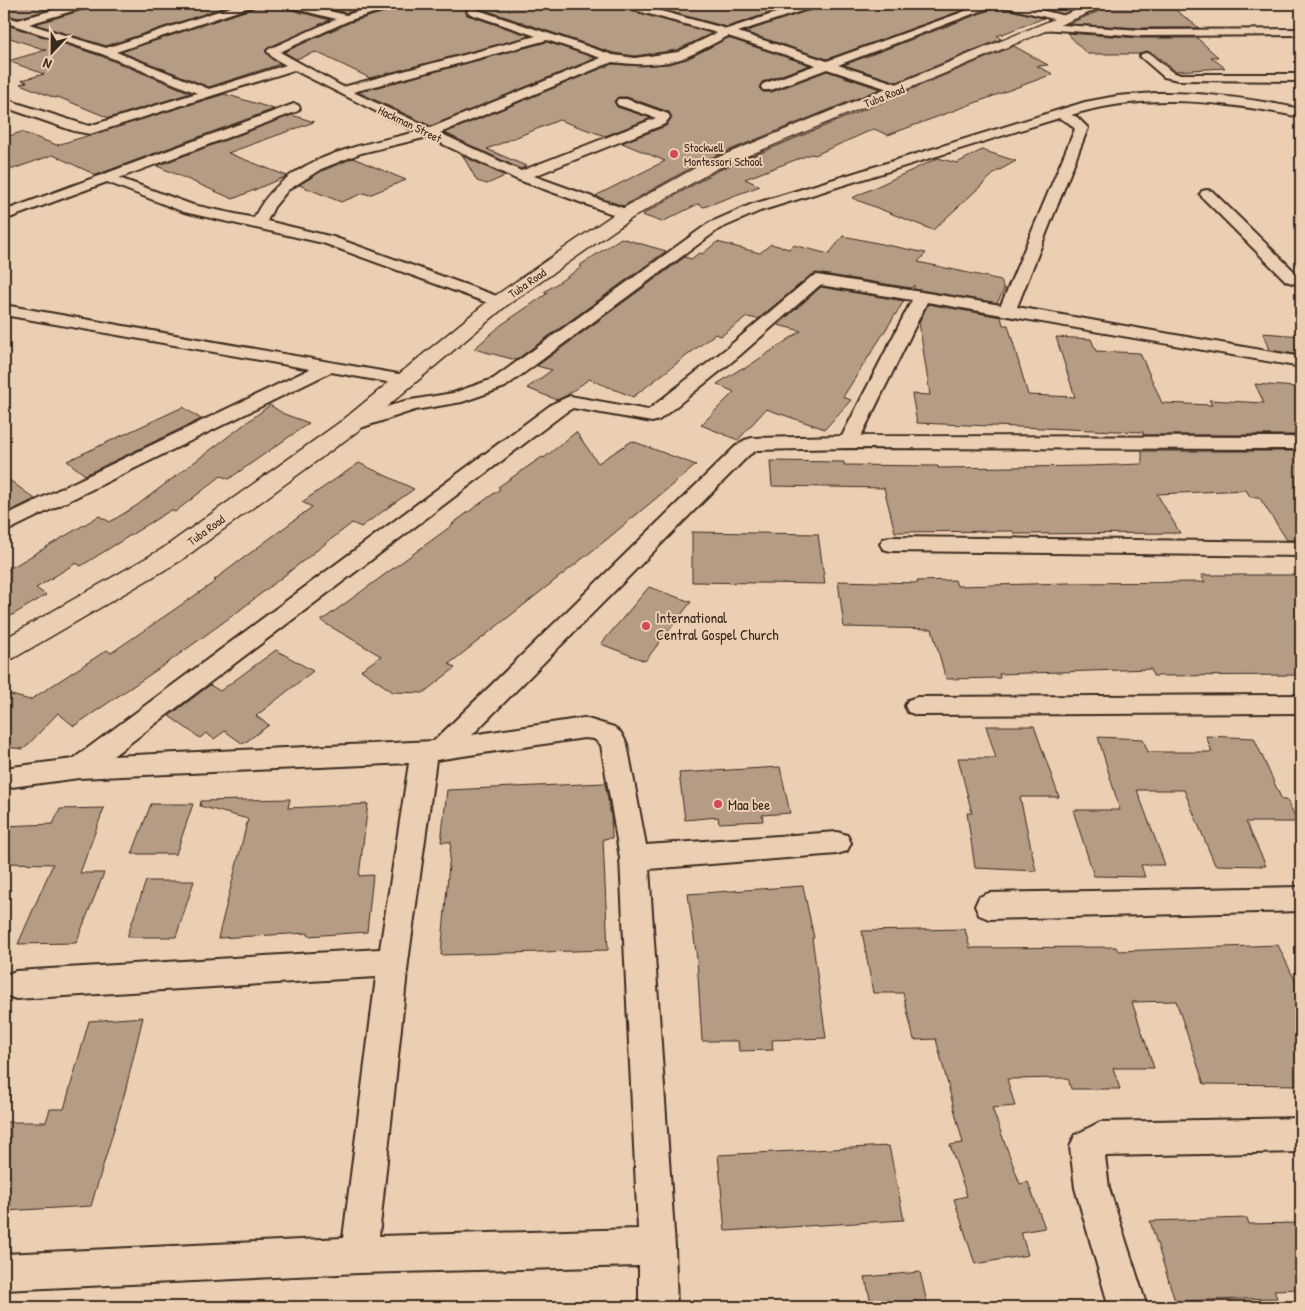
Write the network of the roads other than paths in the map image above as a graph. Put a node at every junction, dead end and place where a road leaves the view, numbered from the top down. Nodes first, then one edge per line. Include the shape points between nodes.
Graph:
1 (85, 4) edge
2 (249, 4) edge
3 (288, 4) edge
4 (393, 4) edge
5 (624, 4) edge
6 (812, 4) edge
7 (994, 4) edge
8 (1006, 4) edge
9 (1101, 4) edge
10 (472, 12) dead end
11 (346, 18) junction
12 (4, 19) edge
13 (1065, 19) junction
14 (19, 23) junction
15 (1046, 27) junction
16 (4, 28) edge
17 (727, 32) junction
18 (1301, 32) edge
19 (549, 36) junction
20 (106, 52) junction
21 (1146, 56) dead end
22 (611, 58) junction
23 (829, 65) junction
24 (295, 66) junction
25 (1301, 78) edge
26 (767, 87) dead end
27 (900, 89) junction
28 (342, 91) junction
29 (208, 93) junction
30 (622, 102) dead end
31 (4, 104) edge
32 (294, 108) dead end
33 (1301, 113) edge
34 (1059, 114) junction
35 (429, 133) junction
36 (521, 176) junction
37 (105, 177) junction
38 (1207, 194) dead end
39 (626, 214) junction
40 (4, 216) edge
41 (259, 223) junction
42 (1301, 281) edge
43 (922, 296) junction
44 (499, 302) junction
45 (4, 310) edge
46 (1007, 311) junction
47 (1301, 362) edge
48 (328, 367) junction
49 (404, 380) junction
50 (351, 425) junction
51 (850, 442) junction
52 (1301, 443) edge
53 (4, 524) edge
54 (891, 544) dead end
55 (1301, 550) edge
56 (4, 651) edge
57 (1301, 704) edge
58 (917, 706) dead end
59 (433, 750) junction
60 (78, 768) junction
61 (4, 778) edge
62 (837, 843) dead end
63 (634, 858) junction
64 (1301, 898) edge
65 (989, 906) dead end
66 (392, 962) junction
67 (16, 985) dead end
68 (1301, 1135) edge
69 (657, 1248) junction
70 (359, 1255) junction
71 (4, 1272) edge
72 (658, 1307) edge
73 (1128, 1307) edge

1 - 14 street
2 - 20 street
3 - 11 street
4 - 11 street, Hackman Street
5 - 17 street
6 - 17 street
7 - 23 street
8 - 13 street
9 - 13 street, Tuba Road
10 - 19 street
11 - 24 street, Hackman Street via 273,51
12 - 14 street
13 - 15 street, Tuba Road
14 - 16 street
14 - 20 street
15 - 18 street via 1176,33
15 - 27 street, Tuba Road
17 - 22 street via 681,55 635,61
17 - 23 street
19 - 22 street
19 - 28 street
20 - 29 street
21 - 25 street via 1168,75 1178,77
22 - 35 street
23 - 26 street
23 - 27 street
24 - 28 street, Hackman Street
24 - 29 street
27 - 39 street, Tuba Road via 710,166
28 - 35 street, Hackman Street
29 - 31 street via 90,130
30 - 36 street via 664,117 661,121
32 - 37 street
33 - 34 street via 1233,101 1184,97 1135,98 1089,105
34 - 46 street via 1082,128
34 - 50 street via 754,208 714,226 499,383 456,398 412,405
35 - 36 street, Hackman Street
35 - 41 street via 357,150 316,166 283,187 267,206
36 - 39 street, Hackman Street
37 - 40 street
37 - 41 street via 189,209
38 - 42 street via 1292,278
39 - 44 street, Tuba Road
41 - 44 street via 328,240
43 - 46 street
43 - 51 street
43 - 60 street via 817,280 652,416 570,402 559,408
44 - 49 street, Tuba Road
45 - 48 street
46 - 47 street
48 - 49 street
48 - 53 street
49 - 50 street, Tuba Road
50 - 56 street, Tuba Road via 172,555
51 - 52 street
51 - 59 street via 752,444 742,451
54 - 55 street
57 - 58 street
59 - 60 street
59 - 63 street via 584,728 610,736
59 - 66 street
60 - 61 street
62 - 63 street
63 - 69 street
64 - 65 street
66 - 67 street
66 - 70 street
68 - 73 street via 1100,1139 1087,1147 1092,1188
69 - 70 street
69 - 72 street
70 - 71 street

